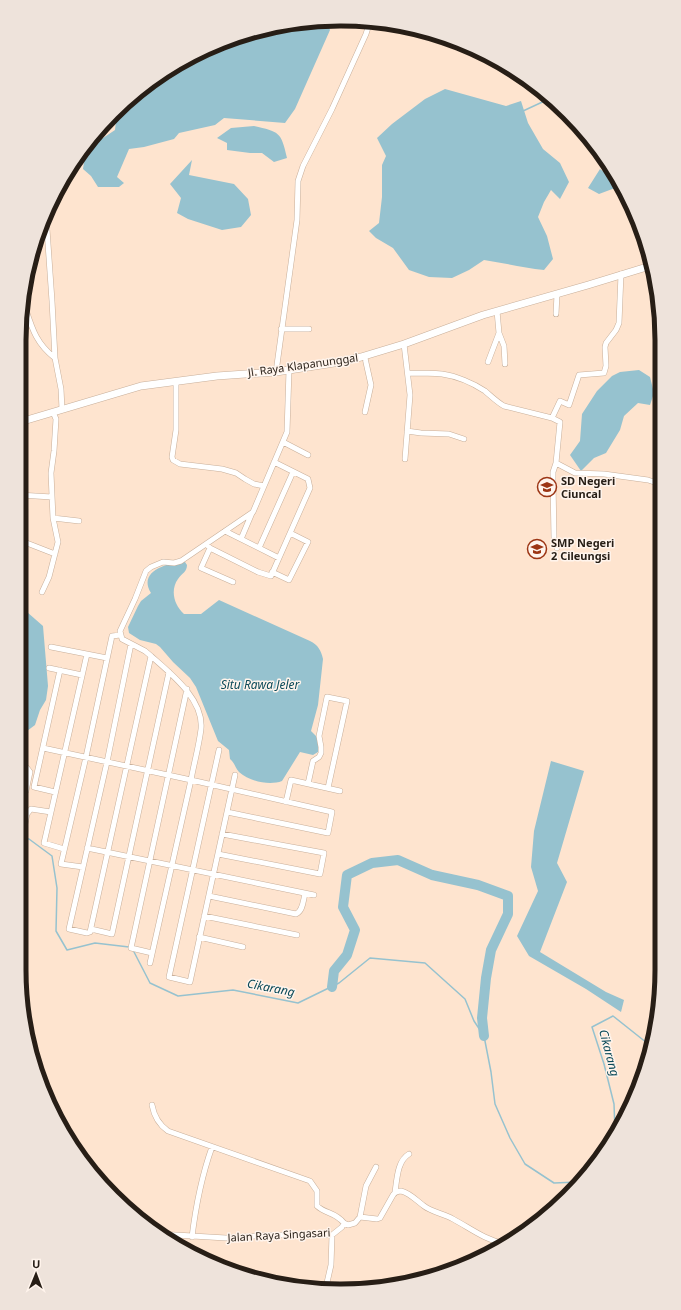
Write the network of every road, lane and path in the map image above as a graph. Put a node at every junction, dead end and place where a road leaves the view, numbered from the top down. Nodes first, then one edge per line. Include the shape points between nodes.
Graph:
1 (368, 28) edge
2 (47, 228) edge
3 (646, 267) edge
4 (621, 274) junction
5 (557, 294) junction
6 (498, 311) junction
7 (556, 314) dead end
8 (28, 315) edge
9 (281, 329) junction
10 (309, 329) dead end
11 (499, 333) junction
12 (404, 344) junction
13 (361, 357) junction
14 (55, 358) junction
15 (488, 362) dead end
16 (505, 364) dead end
17 (289, 370) junction
18 (276, 372) junction
19 (408, 373) junction
20 (176, 381) junction
21 (62, 409) junction
22 (53, 412) junction
23 (365, 412) dead end
24 (552, 418) junction
25 (26, 420) edge
26 (407, 431) junction
27 (464, 439) dead end
28 (283, 442) junction
29 (308, 456) dead end
30 (405, 459) dead end
31 (274, 462) junction
32 (556, 463) junction
33 (294, 472) junction
34 (655, 482) edge
35 (264, 486) junction
36 (26, 495) edge
37 (52, 497) junction
38 (253, 512) junction
39 (53, 518) junction
40 (79, 521) dead end
41 (225, 531) junction
42 (290, 533) junction
43 (241, 539) junction
44 (26, 543) edge
45 (206, 544) junction
46 (210, 548) junction
47 (259, 548) junction
48 (557, 548) dead end
49 (55, 554) junction
50 (279, 558) junction
51 (272, 572) junction
52 (233, 582) dead end
53 (42, 592) dead end
54 (120, 635) junction
55 (131, 644) junction
56 (51, 647) dead end
57 (86, 654) junction
58 (151, 656) junction
59 (107, 658) junction
60 (50, 668) dead end
61 (60, 670) junction
62 (169, 672) junction
63 (82, 675) junction
64 (187, 689) junction
65 (43, 748) junction
66 (219, 750) dead end
67 (64, 752) junction
68 (86, 757) junction
69 (107, 762) junction
70 (127, 766) junction
71 (26, 768) edge
72 (148, 771) junction
73 (168, 775) junction
74 (235, 775) dead end
75 (191, 780) junction
76 (308, 784) junction
77 (211, 785) junction
78 (328, 788) junction
79 (232, 790) junction
80 (26, 791) edge
81 (340, 791) dead end
82 (56, 792) junction
83 (286, 802) junction
84 (51, 812) junction
85 (227, 812) junction
86 (26, 819) edge
87 (222, 834) junction
88 (87, 848) junction
89 (64, 849) junction
90 (108, 853) junction
91 (218, 854) junction
92 (129, 857) junction
93 (150, 862) junction
94 (172, 866) junction
95 (83, 868) junction
96 (192, 871) junction
97 (213, 875) junction
98 (305, 894) junction
99 (314, 895) dead end
100 (209, 896) junction
101 (204, 916) junction
102 (91, 929) junction
103 (297, 935) dead end
104 (199, 938) junction
105 (243, 947) dead end
106 (152, 953) junction
107 (150, 963) dead end
108 (152, 1105) dead end
109 (212, 1147) junction
110 (409, 1154) dead end
111 (376, 1167) dead end
112 (396, 1192) junction
113 (360, 1217) junction
114 (344, 1223) junction
115 (332, 1234) junction
116 (172, 1235) edge
117 (192, 1236) junction
118 (497, 1242) edge
119 (327, 1283) edge

1 - 9 street via 298,181 297,220
2 - 14 street
3 - 4 street, Jl. Raya Klapanunggal
4 - 5 street, Jl. Raya Klapanunggal
4 - 24 street via 619,323 606,343 604,374 579,375 570,405 560,401
5 - 6 street, Jl. Raya Klapanunggal
5 - 7 street
6 - 11 street
6 - 12 street, Jl. Raya Klapanunggal
8 - 14 street via 38,342
9 - 10 street
9 - 18 street
11 - 15 street
11 - 16 street via 504,346
12 - 13 street, Jl. Raya Klapanunggal
12 - 19 street
13 - 17 street, Jl. Raya Klapanunggal
13 - 23 street via 365,358 371,385
14 - 21 street
17 - 18 street, Jl. Raya Klapanunggal
17 - 28 street via 288,424
18 - 20 street, Jl. Raya Klapanunggal
19 - 24 street via 450,376 486,392 504,406
19 - 26 street via 410,395
20 - 21 street, Jl. Raya Klapanunggal via 141,386
20 - 35 street via 176,430 172,457 174,460 180,464 236,473 250,482
21 - 22 street, Jl. Raya Klapanunggal
22 - 25 street, Jl. Raya Klapanunggal
22 - 37 street via 56,419 51,473
24 - 32 street via 561,424
26 - 27 street via 444,433
26 - 30 street
28 - 29 street
28 - 31 street
31 - 33 street
31 - 35 street
32 - 34 street via 575,473 604,474
32 - 48 street via 553,482 554,538
33 - 42 street via 308,479 310,488
33 - 47 street
35 - 38 street
36 - 37 street
37 - 39 street
38 - 41 street
38 - 43 street
39 - 40 street
39 - 49 street via 58,537
41 - 43 street
41 - 45 street
42 - 50 street
42 - 51 street via 308,542 289,580
43 - 47 street
44 - 49 street
45 - 46 street
45 - 54 street via 181,561 163,562 146,571
46 - 51 street via 258,572 271,576
46 - 52 street via 201,568
47 - 50 street
49 - 53 street
50 - 51 street
54 - 55 street
54 - 59 street via 112,636
55 - 58 street
55 - 69 street
56 - 57 street
57 - 59 street
57 - 63 street
58 - 62 street
58 - 70 street
59 - 68 street
60 - 61 street
61 - 63 street
61 - 65 street
62 - 64 street
62 - 72 street
63 - 67 street
64 - 73 street
64 - 75 street via 197,708 201,728
65 - 67 street
65 - 82 street via 34,787
66 - 77 street
67 - 68 street
67 - 82 street
68 - 69 street
68 - 89 street
69 - 70 street
69 - 88 street
70 - 72 street
70 - 90 street
71 - 80 street via 30,772
72 - 73 street
72 - 92 street
73 - 75 street
73 - 93 street
74 - 79 street
75 - 77 street
75 - 94 street
76 - 78 street
76 - 78 street via 313,761 321,752 319,736 327,696 347,701
76 - 83 street via 291,780
77 - 79 street
77 - 96 street
78 - 81 street
79 - 83 street
79 - 85 street
82 - 84 street
83 - 85 street via 332,812 328,833
84 - 86 street via 31,809
84 - 89 street via 44,843
85 - 87 street
87 - 91 street
87 - 91 street via 324,853 320,874
88 - 90 street
88 - 95 street
89 - 95 street via 61,864
90 - 92 street
90 - 102 street
91 - 97 street
92 - 93 street
92 - 102 street via 112,934
93 - 94 street
93 - 106 street via 131,948
94 - 96 street
94 - 106 street
95 - 102 street via 69,929 87,933
96 - 97 street
96 - 104 street via 169,978 190,982
97 - 98 street
97 - 100 street
98 - 99 street
98 - 100 street via 301,910 296,914
100 - 101 street
101 - 103 street
101 - 104 street
104 - 105 street
106 - 107 street
108 - 109 street via 160,1126
109 - 114 street via 310,1181 317,1191 317,1206 339,1217
109 - 117 street via 197,1200
110 - 112 street via 401,1163
111 - 113 street via 366,1186
112 - 113 street, Jalan Raya Singasari via 380,1218
112 - 118 street via 402,1191 424,1206
113 - 114 street, Jalan Raya Singasari via 355,1223
114 - 115 street, Jalan Raya Singasari
115 - 117 street, Jalan Raya Singasari via 226,1238
115 - 119 street
116 - 117 street, Jalan Raya Singasari

